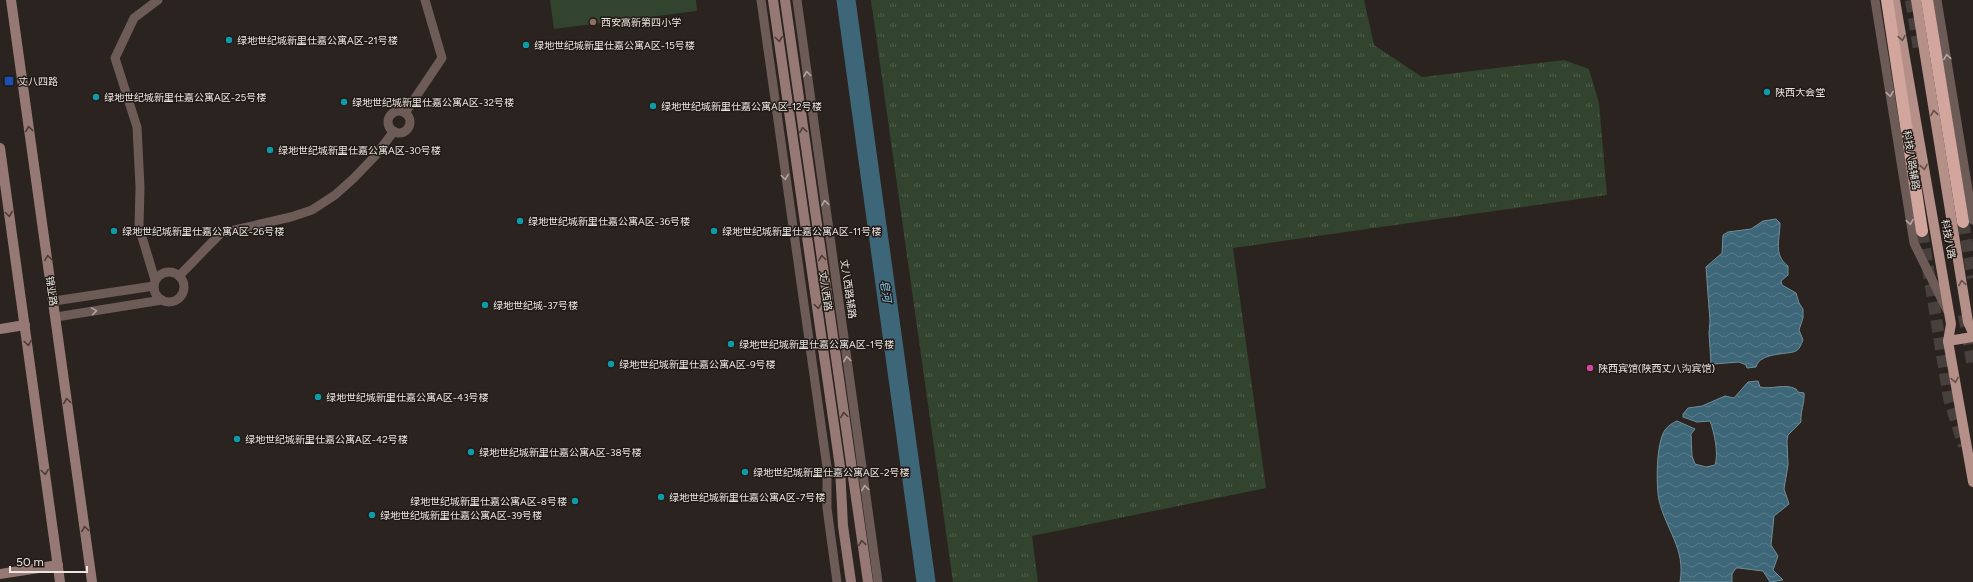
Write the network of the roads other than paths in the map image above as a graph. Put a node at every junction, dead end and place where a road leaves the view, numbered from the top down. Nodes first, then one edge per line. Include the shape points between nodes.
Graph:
1 (11, 0) edge
2 (158, 0) edge
3 (424, 0) edge
4 (760, 0) edge
5 (773, 0) edge
6 (785, 0) edge
7 (797, 0) edge
8 (1875, 0) edge
9 (1887, 0) edge
10 (1895, 0) edge
11 (1916, 0) edge
12 (1927, 0) edge
13 (1937, 0) edge
14 (405, 113) junction
15 (394, 131) junction
16 (0, 148) edge
17 (1968, 221) edge
18 (1922, 231) tunnel mouth
19 (179, 276) junction
20 (154, 283) junction
21 (162, 300) junction
22 (54, 301) junction
23 (1969, 304) edge
24 (56, 317) junction
25 (1951, 321) junction
26 (1971, 321) edge
27 (25, 325) junction
28 (0, 328) edge
29 (1973, 333) edge
30 (1973, 337) edge
31 (1948, 341) junction
32 (1973, 482) edge
33 (58, 566) junction
34 (0, 574) edge
35 (60, 582) edge
36 (92, 582) edge
37 (836, 582) edge
38 (851, 582) edge
39 (868, 582) edge
40 (878, 582) edge

22 -> 1 main road, 锦业路
2 - 20 street via 134,18 115,58 137,127 140,187 138,227
3 - 14 street via 442,58
4 -> 37 street via 827,467 827,508
5 -> 38 main road, 丈八西路 via 840,467 843,526
39 -> 6 main road, 丈八西路
40 -> 7 street, 丈八西路辅路
8 -> 25 street, 科技八路辅路 via 1914,243
9 - 18 highway
10 -> 25 main road, 科技八路
23 -> 11 main road, 科技八路
12 - 17 highway
17 -> 13 street
14 - 15 street via 409,118 407,129 401,132
14 - 15 street via 395,111 390,116 388,123
15 - 19 street via 360,172 335,195 312,210 291,217 221,233
16 -> 27 main road
19 - 20 street via 170,272 162,273
19 - 21 street via 184,284 182,294 174,301
20 - 21 street via 157,296
20 - 22 street
24 -> 21 street
22 - 24 main road, 锦业路
23 - 26 main road, 科技八路
36 -> 24 main road, 锦业路
25 - 26 main road
25 - 31 main road, 科技八路
26 - 29 main road, 科技八路
27 - 28 main road
27 -> 33 main road
30 - 31 main road
31 -> 32 main road, 科技八路
33 - 34 main road
33 - 35 main road

